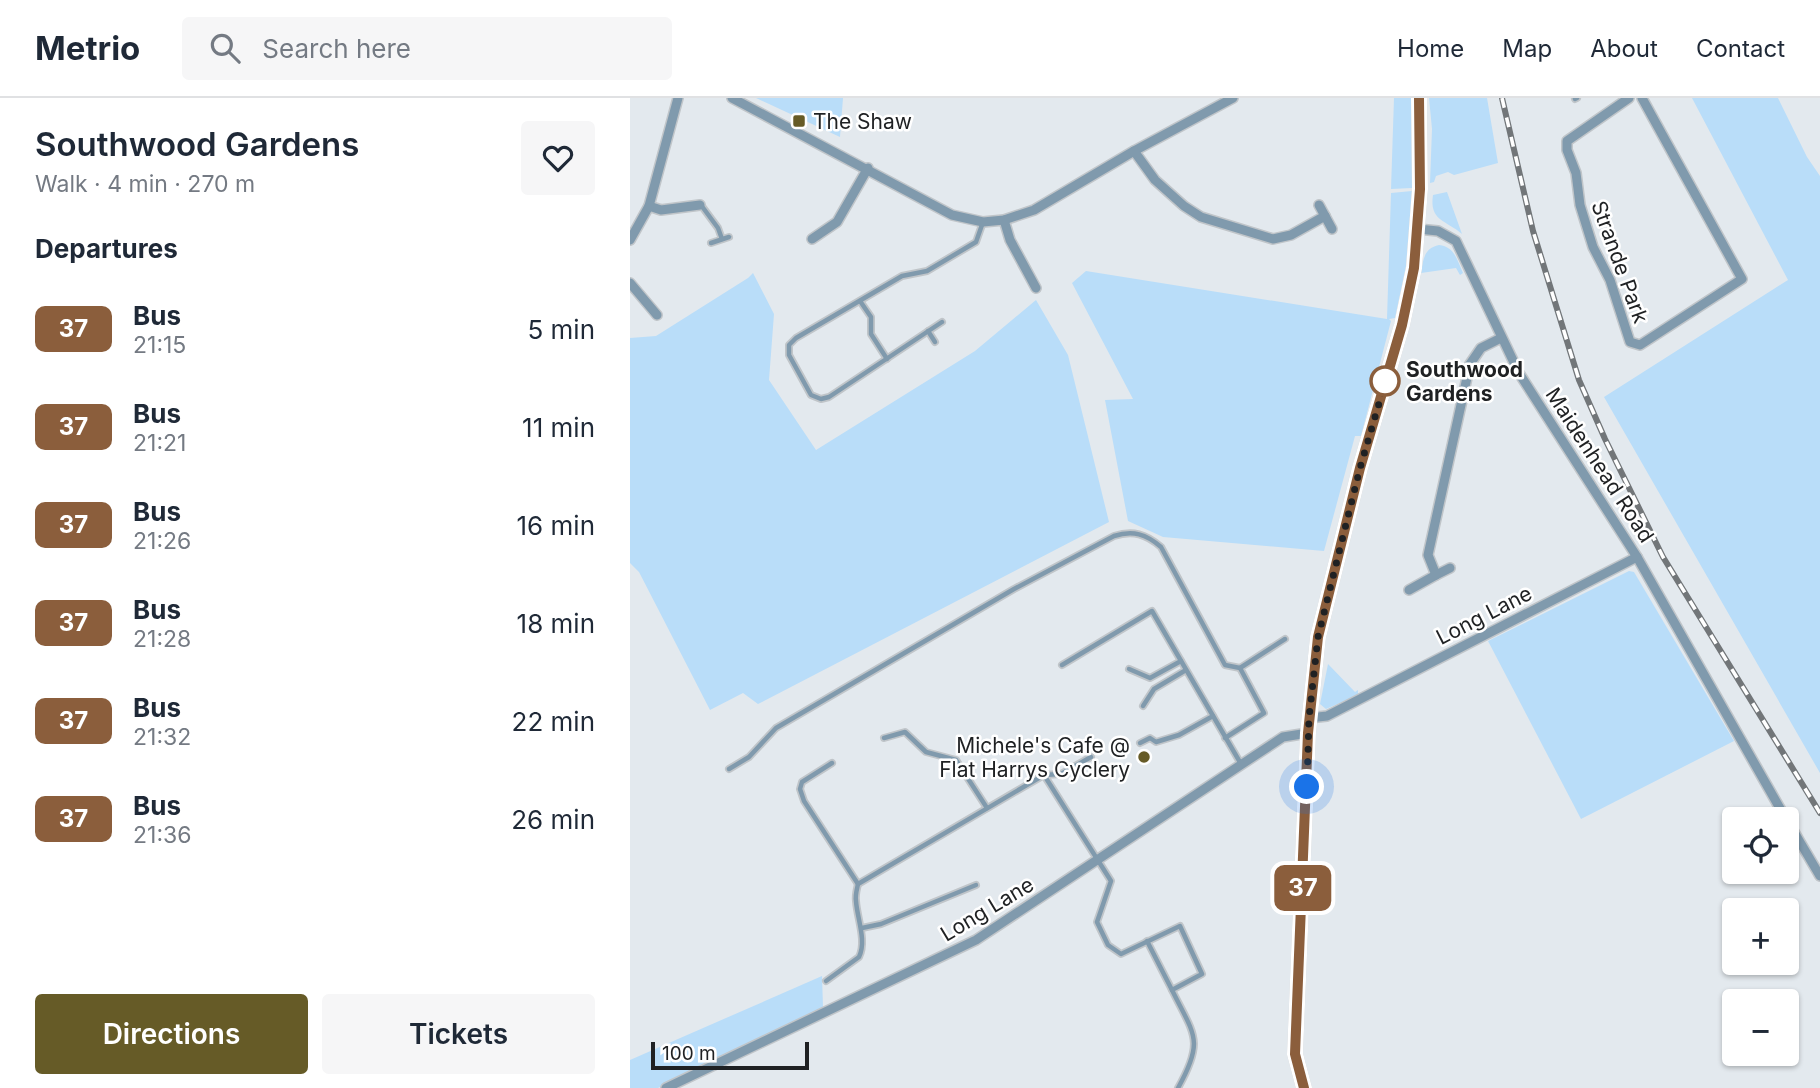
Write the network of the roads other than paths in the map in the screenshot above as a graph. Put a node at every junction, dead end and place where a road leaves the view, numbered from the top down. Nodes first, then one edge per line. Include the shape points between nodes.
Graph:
1 (678, 98) edge
2 (732, 98) edge
3 (1233, 98) edge
4 (1419, 98) edge
5 (1629, 98) edge
6 (1642, 98) edge
7 (1134, 151) junction
8 (868, 168) junction
9 (700, 205) joint
10 (1319, 205) dead end
11 (649, 206) junction
12 (1325, 216) junction
13 (1004, 220) junction
14 (983, 222) junction
15 (1332, 229) dead end
16 (1418, 229) junction
17 (729, 237) dead end
18 (722, 239) junction
19 (812, 239) dead end
20 (630, 240) edge
21 (711, 243) dead end
22 (630, 283) edge
23 (1036, 288) dead end
24 (860, 301) junction
25 (657, 315) dead end
26 (942, 322) dead end
27 (928, 331) junction
28 (1502, 338) junction
29 (935, 342) dead end
30 (887, 359) junction
31 (1637, 557) junction
32 (1450, 568) dead end
33 (1436, 575) junction
34 (1409, 590) dead end
35 (1285, 639) dead end
36 (1181, 661) junction
37 (1062, 665) dead end
38 (1240, 668) junction
39 (1129, 669) dead end
40 (1186, 670) junction
41 (1143, 706) dead end
42 (1213, 716) junction
43 (1309, 718) junction
44 (1308, 733) junction
45 (884, 738) dead end
46 (1225, 738) junction
47 (1140, 743) dead end
48 (1091, 757) dead end
49 (832, 764) dead end
50 (1241, 765) junction
51 (729, 769) dead end
52 (1044, 775) junction
53 (1780, 807) edge
54 (987, 808) junction
55 (1799, 840) edge
56 (1098, 860) junction
57 (1820, 876) edge
58 (858, 884) junction
59 (976, 885) dead end
60 (862, 928) junction
61 (1147, 942) junction
62 (826, 981) dead end
63 (1172, 989) junction
64 (666, 1088) edge
65 (1178, 1088) edge
66 (1304, 1088) edge

1 - 11 street
2 - 8 street
3 - 7 street
4 - 16 main road
5 - 6 street, Strande Park via 1567,141 1567,150 1593,247 1610,280 1630,342 1640,345 1742,279
7 - 12 street via 1155,180 1201,217 1273,239 1291,235
7 - 13 street via 1034,210
8 - 14 street via 952,215
8 - 19 street via 837,222
9 - 11 street via 660,210
9 - 18 lane
10 - 12 street
11 - 20 street
12 - 15 street
13 - 14 street
13 - 23 street
14 - 24 lane via 976,242 927,271 901,276
16 - 28 street, Maidenhead Road via 1438,231 1457,241
16 - 43 main road via 1402,325 1318,637
17 - 18 lane
18 - 21 lane
22 - 25 street
24 - 30 lane
24 - 30 lane via 796,338 789,345 789,355 811,395 821,399
26 - 27 lane
27 - 29 lane
27 - 30 lane
28 - 31 street, Maidenhead Road via 1539,407
28 - 33 street via 1481,348 1470,364 1428,555
31 - 43 street, Long Lane via 1327,716
31 - 53 street, Maidenhead Road
32 - 33 street
33 - 34 street
35 - 38 lane
36 - 37 lane via 1152,611
36 - 39 lane via 1150,678
36 - 40 lane
38 - 46 lane via 1264,713
38 - 51 lane via 1225,664 1161,547 1150,538 1126,532 908,650 776,729 749,757
40 - 41 lane via 1154,688
40 - 42 lane
42 - 46 lane
42 - 47 lane via 1179,735
43 - 44 main road
44 - 50 street, Long Lane via 1283,737
44 - 66 main road via 1295,1054
45 - 54 lane via 905,732 926,752 956,760
46 - 50 lane
48 - 52 lane via 1061,774
49 - 58 lane via 802,782 800,789
50 - 56 street, Long Lane
52 - 54 lane
52 - 56 lane
54 - 58 lane
55 - 57 street, Maidenhead Road
56 - 61 lane via 1111,881 1098,912 1100,933 1121,954
56 - 64 street, Long Lane via 976,940
58 - 60 lane via 855,898
59 - 60 lane
60 - 62 lane via 859,957
61 - 63 lane
61 - 63 lane via 1180,926 1202,974
63 - 65 lane via 1196,1045

